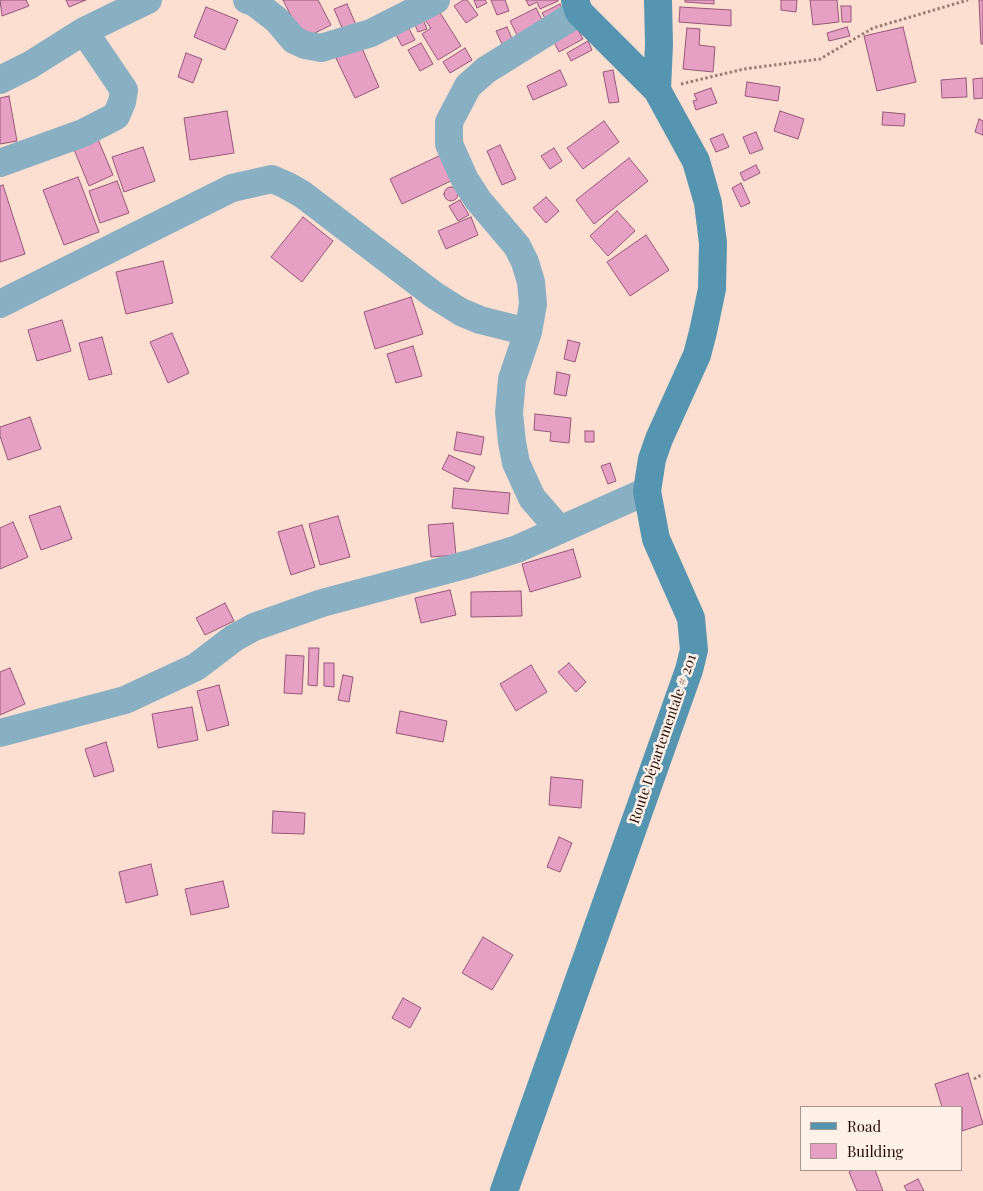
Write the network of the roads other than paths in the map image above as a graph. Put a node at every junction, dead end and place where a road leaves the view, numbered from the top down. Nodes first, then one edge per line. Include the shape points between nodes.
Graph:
1 (148, 0) edge
2 (247, 0) edge
3 (436, 0) edge
4 (658, 0) edge
5 (577, 6) edge
6 (84, 31) junction
7 (0, 80) edge
8 (657, 90) junction
9 (0, 163) edge
10 (0, 304) edge
11 (528, 332) junction
12 (647, 491) junction
13 (559, 529) junction
14 (0, 733) edge
15 (504, 1191) edge

1 - 6 street
2 - 3 street via 277,20 294,40 322,48 371,33
4 - 8 main road
5 - 8 main road, Route Départementale # 201
5 - 11 street via 468,86 449,122 449,144 466,180 478,200 517,246 525,262 532,296
6 - 7 street via 30,66
6 - 9 street via 124,90 116,116 83,133
8 - 12 main road, Route Départementale # 201 via 696,161 708,203 713,243 712,289 697,355 659,439
10 - 11 street via 232,188 272,179 302,194 460,312
11 - 13 street via 512,379 509,413 512,442 516,463 532,498
12 - 13 street
12 - 15 main road, Route Départementale # 201 via 656,540 691,618 694,650
13 - 14 street via 501,554 322,603 254,627 234,638 196,668 125,700

